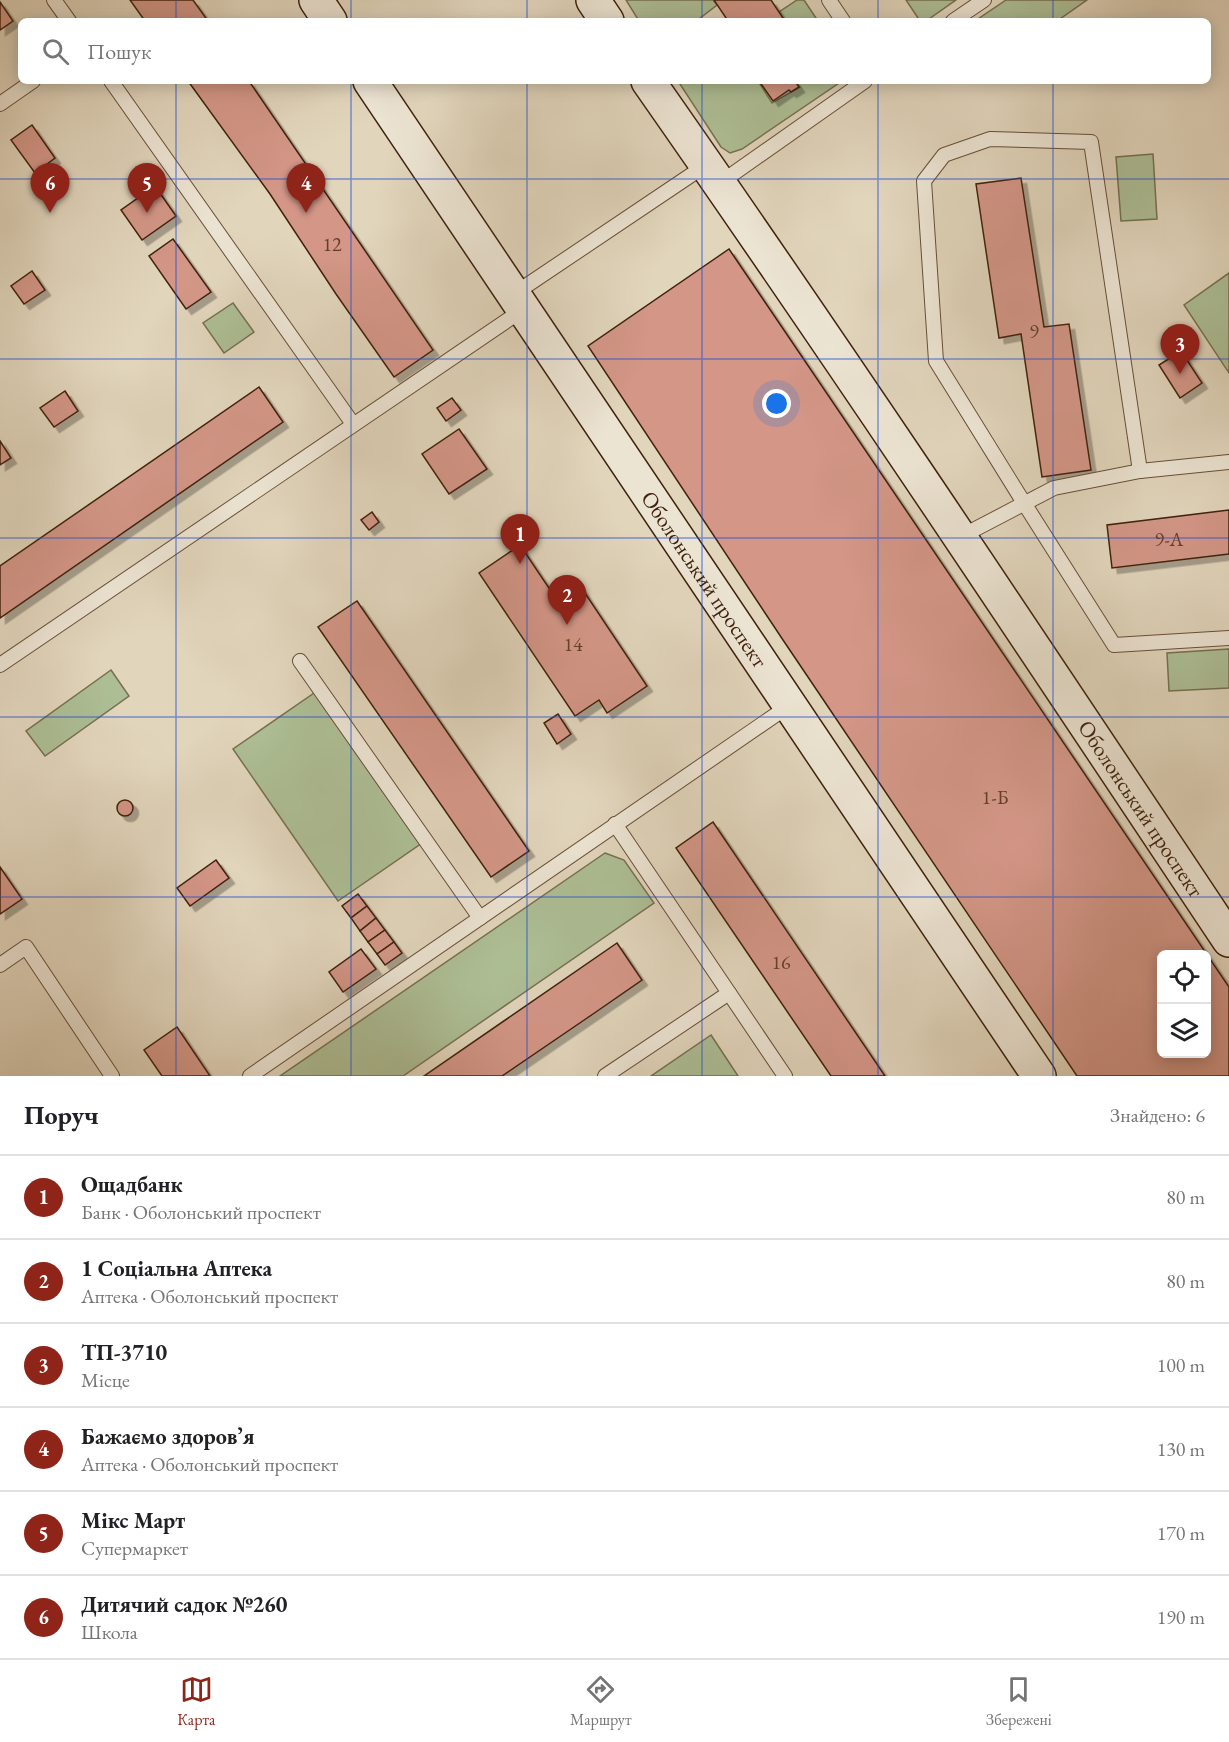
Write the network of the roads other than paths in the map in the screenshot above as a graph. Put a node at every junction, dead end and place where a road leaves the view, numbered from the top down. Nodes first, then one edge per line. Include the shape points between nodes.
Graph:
1 (54, 0) edge
2 (316, 0) edge
3 (593, 0) edge
4 (829, 0) edge
5 (984, 0) edge
6 (67, 18) edge
7 (328, 18) edge
8 (605, 18) edge
9 (841, 18) edge
10 (957, 18) edge
11 (29, 84) edge
12 (113, 84) edge
13 (372, 84) edge
14 (650, 84) edge
15 (861, 84) edge
16 (0, 104) edge
17 (713, 174) junction
18 (519, 301) junction
19 (353, 424) junction
20 (1229, 462) edge
21 (1140, 471) junction
22 (1024, 504) junction
23 (960, 537) junction
24 (1229, 638) edge
25 (300, 660) dead end
26 (0, 665) edge
27 (790, 705) junction
28 (615, 824) junction
29 (480, 918) junction
30 (1229, 940) edge
31 (0, 965) edge
32 (729, 993) junction
33 (112, 1076) edge
34 (250, 1076) edge
35 (605, 1076) edge
36 (785, 1076) edge
37 (1039, 1076) edge

1 - 6 lane
2 - 7 main road
3 - 8 main road
4 - 9 lane
5 - 10 lane
11 - 16 lane
12 - 19 lane
13 - 18 main road, Оболонський проспект
14 - 17 main road, Оболонський проспект
15 - 17 lane
17 - 18 lane
17 - 23 main road, Оболонський проспект
18 - 19 lane
18 - 27 main road, Оболонський проспект
19 - 26 lane
20 - 21 lane
21 - 22 lane via 1054,488
21 - 22 lane via 1091,142 990,139 944,155 924,181 936,361
22 - 23 lane
22 - 24 lane via 1114,645
23 - 30 main road, Оболонський проспект
25 - 29 lane
27 - 28 lane
27 - 37 main road, Оболонський проспект
28 - 29 lane
28 - 32 lane
29 - 34 lane
31 - 33 lane via 26,947
32 - 35 lane
32 - 36 lane

